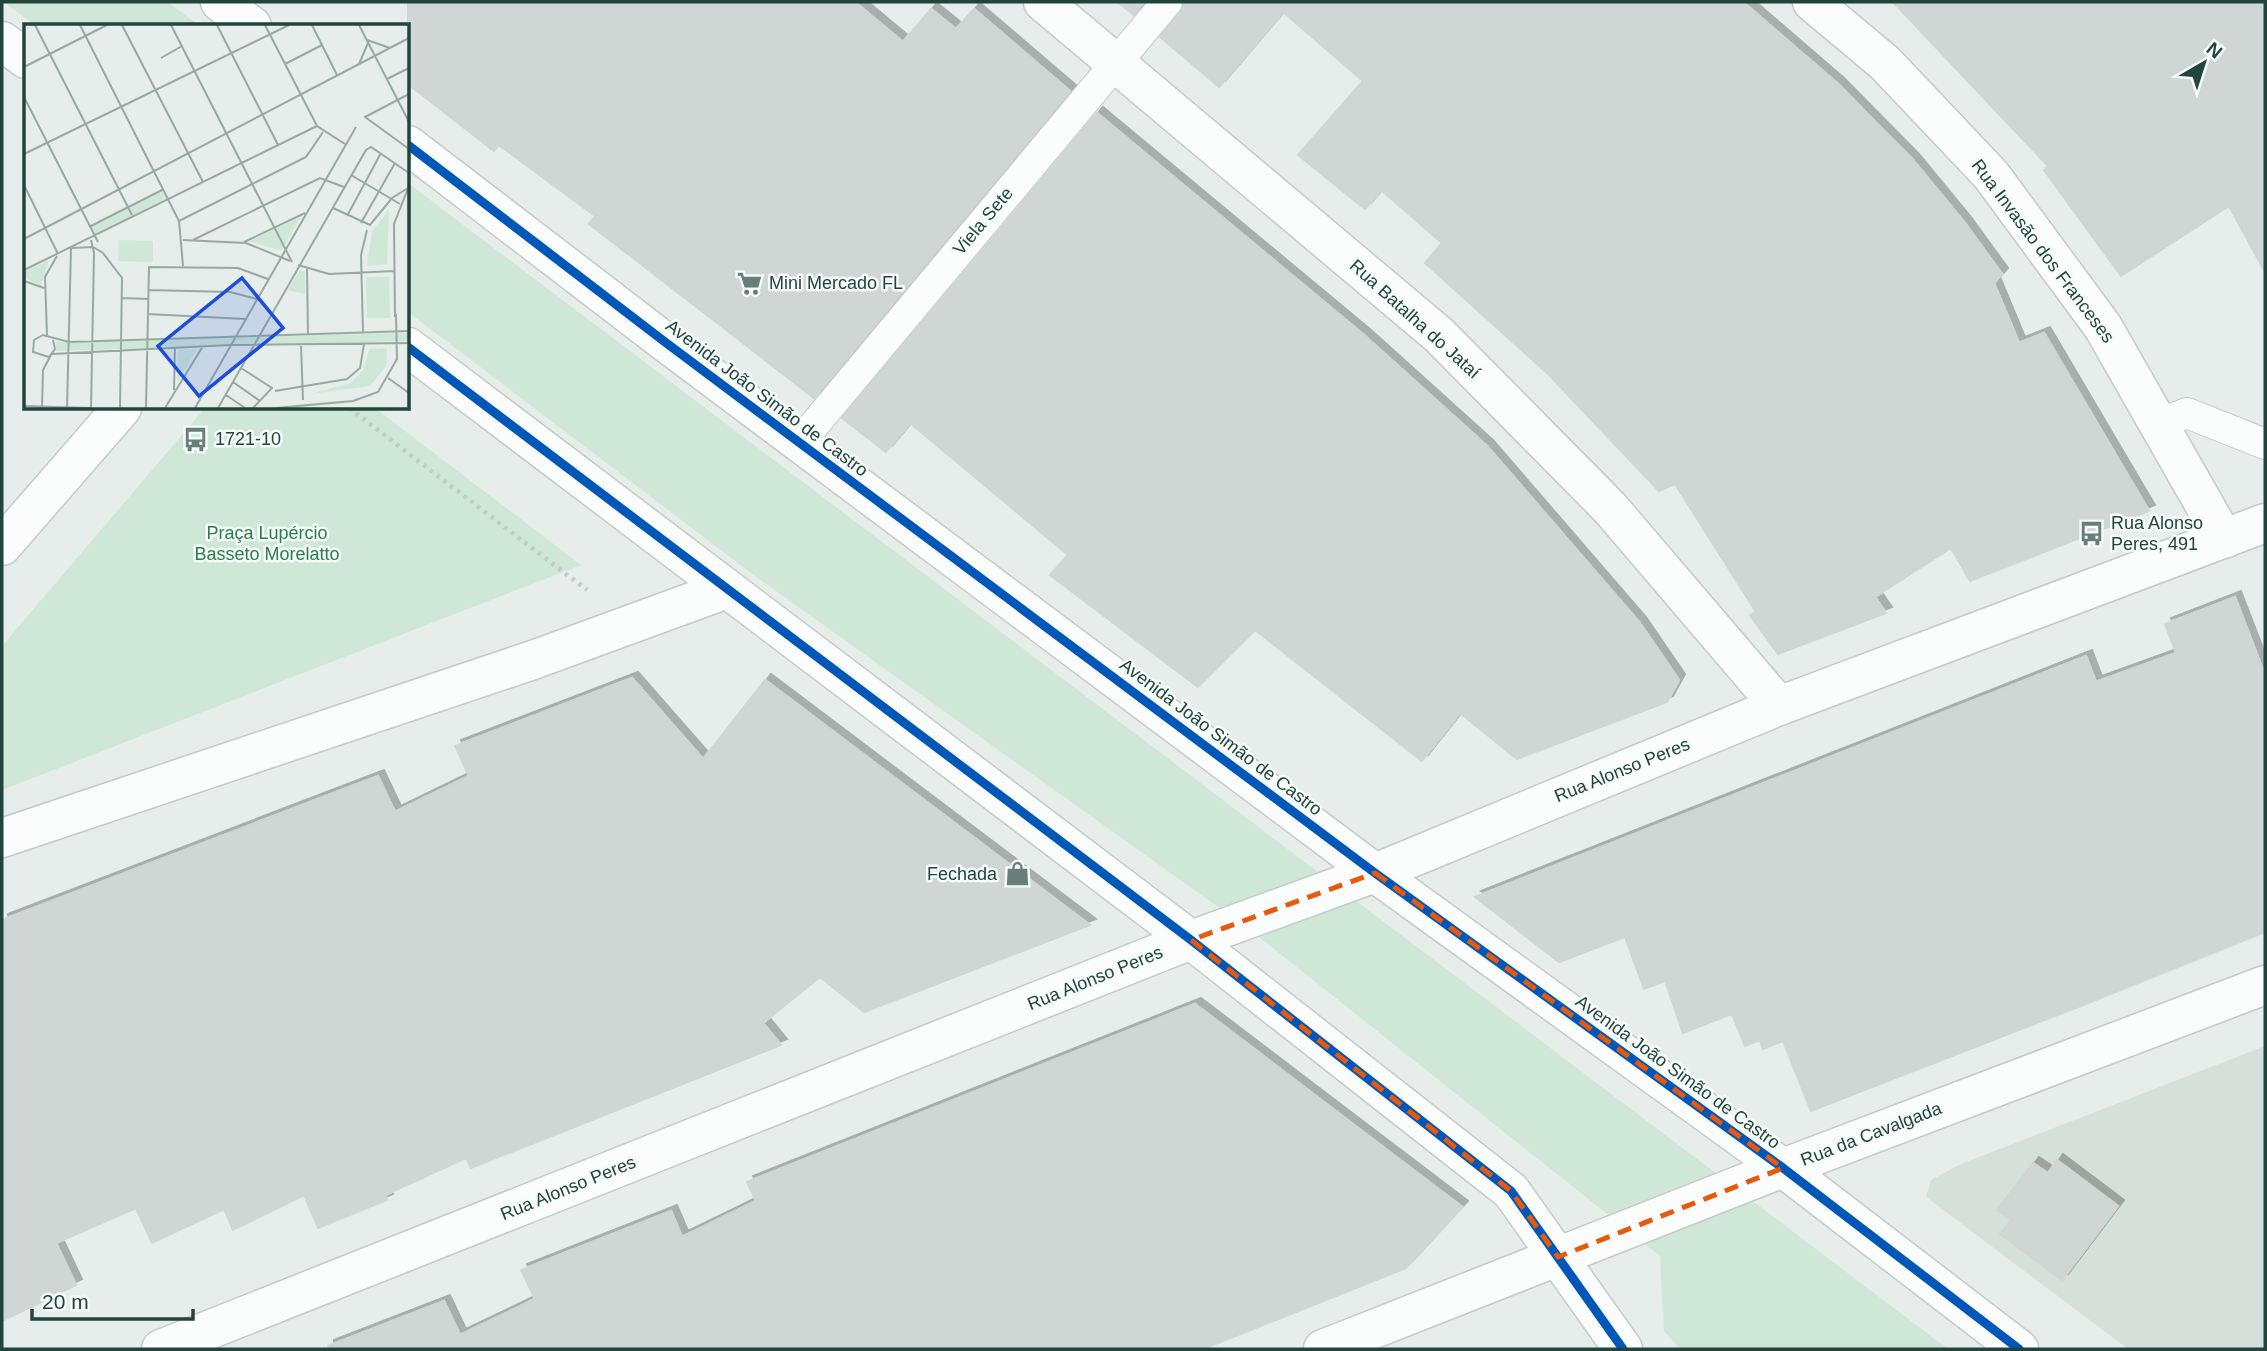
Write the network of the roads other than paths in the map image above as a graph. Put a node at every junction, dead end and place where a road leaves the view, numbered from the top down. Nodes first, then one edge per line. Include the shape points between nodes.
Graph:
1 (220, 2) edge
2 (1043, 2) edge
3 (1167, 2) edge
4 (1812, 2) edge
5 (249, 24) edge
6 (2, 41) edge
7 (24, 58) edge
8 (1115, 62) junction
9 (410, 147) edge
10 (410, 349) edge
11 (120, 410) edge
12 (2159, 424) junction
13 (800, 442) junction
14 (2265, 444) edge
15 (2265, 523) edge
16 (2224, 539) junction
17 (2, 547) edge
18 (727, 589) junction
19 (1779, 706) junction
20 (2, 838) edge
21 (1375, 873) junction
22 (1191, 940) junction
23 (2265, 985) edge
24 (1783, 1168) junction
25 (1558, 1257) junction
26 (162, 1349) edge
27 (1323, 1349) edge
28 (1623, 1349) edge
29 (2019, 1349) edge

1 - 5 street
2 - 8 street, Rua Batalha do Jataí
3 - 8 lane, Viela Sete
4 - 12 street, Rua Invasão dos Franceses via 1885,63 1991,176 2103,327
6 - 7 street
8 - 13 lane, Viela Sete
8 - 19 street, Rua Batalha do Jataí via 1438,335 1610,508
9 - 13 street, Avenida João Simão de Castro
10 - 18 street
11 - 17 street
12 - 14 lane via 2187,413
12 - 16 street, Rua Invasão dos Franceses
13 - 21 street, Avenida João Simão de Castro
15 - 16 street, Rua Alonso Peres
16 - 19 street, Rua Alonso Peres
18 - 20 street via 533,660
18 - 22 street
19 - 21 street, Rua Alonso Peres
21 - 22 street, Rua Alonso Peres
21 - 24 street, Avenida João Simão de Castro
22 - 25 street via 1511,1191
22 - 26 street, Rua Alonso Peres
23 - 24 street, Rua da Cavalgada
24 - 25 street, Rua da Cavalgada
24 - 29 street, Avenida João Simão de Castro
25 - 27 street, Rua da Cavalgada
25 - 28 street

